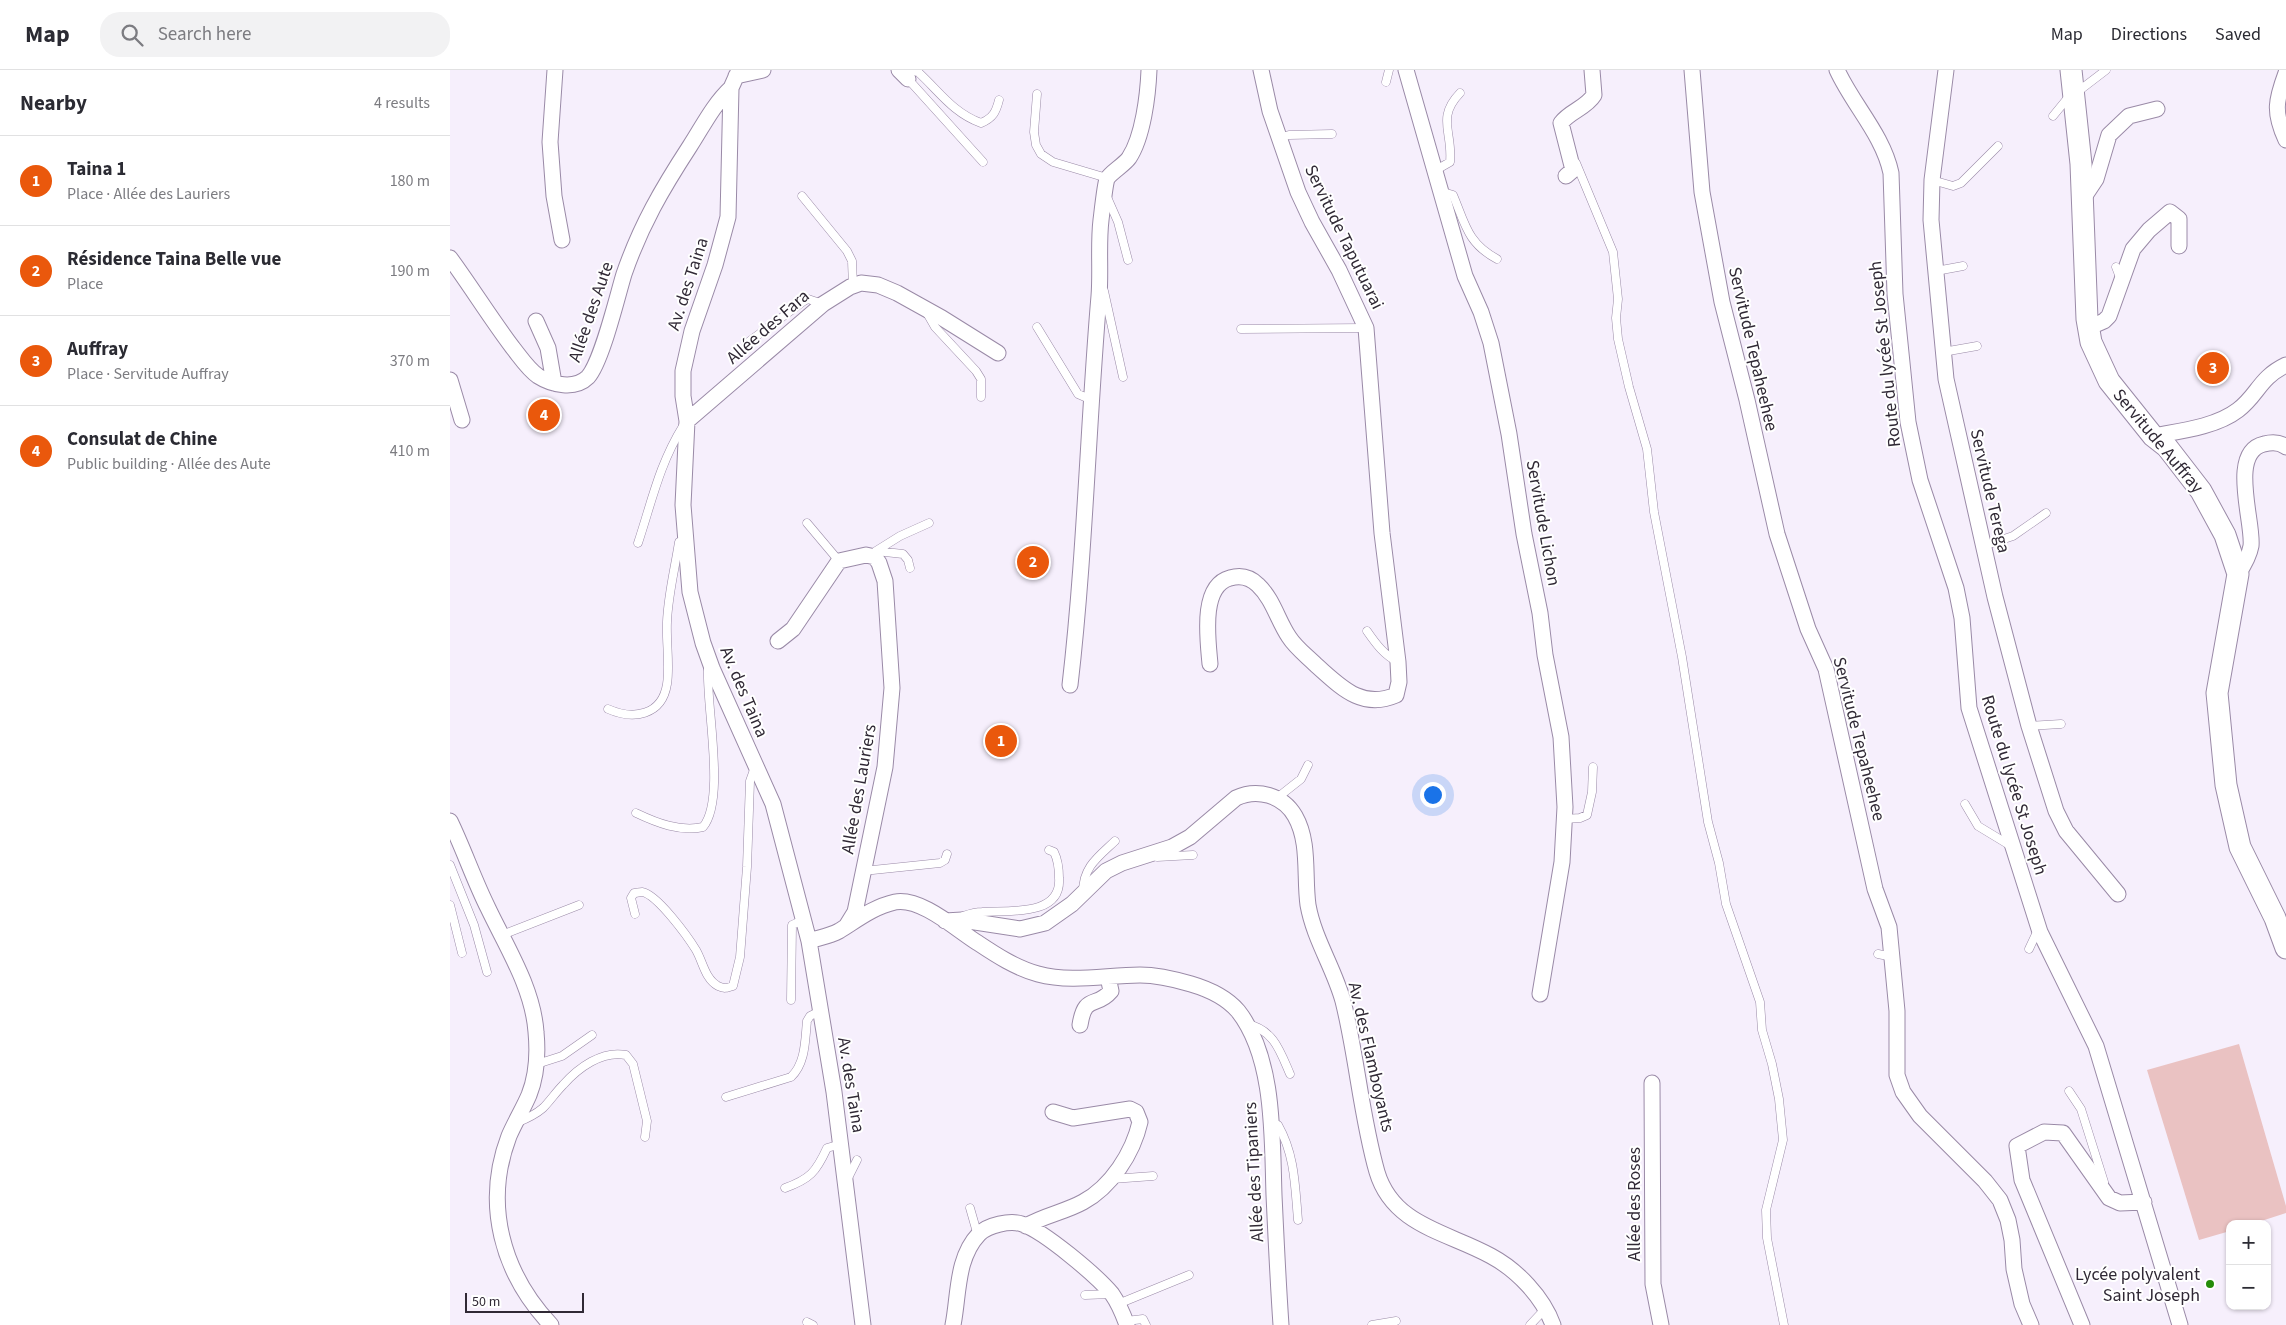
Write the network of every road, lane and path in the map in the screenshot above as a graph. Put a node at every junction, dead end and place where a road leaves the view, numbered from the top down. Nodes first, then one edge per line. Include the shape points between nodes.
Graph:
1 (555, 70) edge
2 (763, 70) edge
3 (1149, 70) edge
4 (1261, 70) edge
5 (1389, 70) edge
6 (1406, 70) edge
7 (1592, 70) edge
8 (1692, 70) edge
9 (1836, 70) edge
10 (1946, 70) edge
11 (2071, 70) edge
12 (2106, 70) edge
13 (905, 72) edge
14 (2286, 72) edge
15 (735, 78) edge
16 (1386, 82) dead end
17 (1460, 92) dead end
18 (1037, 94) dead end
19 (2072, 94) junction
20 (999, 100) dead end
21 (2157, 109) dead end
22 (2053, 116) dead end
23 (1563, 121) junction
24 (1423, 128) junction
25 (1332, 134) dead end
26 (1279, 138) junction
27 (2286, 140) edge
28 (1418, 146) dead end
29 (1998, 146) dead end
30 (984, 162) dead end
31 (1436, 170) junction
32 (1566, 176) dead end
33 (1932, 180) junction
34 (1106, 185) junction
35 (1443, 192) junction
36 (802, 196) dead end
37 (2082, 200) junction
38 (562, 240) dead end
39 (2179, 246) dead end
40 (450, 258) edge
41 (1497, 259) dead end
42 (1128, 260) dead end
43 (1963, 266) dead end
44 (1100, 267) junction
45 (2116, 267) dead end
46 (1936, 270) junction
47 (2121, 282) junction
48 (854, 286) junction
49 (823, 304) junction
50 (925, 309) junction
51 (536, 321) dead end
52 (1038, 327) dead end
53 (1366, 328) junction
54 (2088, 328) junction
55 (1241, 329) dead end
56 (747, 343) dead end
57 (1976, 346) dead end
58 (1943, 352) junction
59 (998, 353) dead end
60 (2286, 365) edge
61 (1123, 376) dead end
62 (450, 380) edge
63 (554, 383) junction
64 (981, 397) dead end
65 (1092, 400) junction
66 (462, 420) dead end
67 (687, 421) junction
68 (2153, 436) junction
69 (2286, 447) edge
70 (2046, 513) dead end
71 (807, 523) dead end
72 (929, 523) dead end
73 (685, 539) junction
74 (638, 543) dead end
75 (1983, 546) junction
76 (876, 554) junction
77 (839, 561) junction
78 (910, 568) dead end
79 (2238, 574) junction
80 (1367, 631) dead end
81 (778, 641) dead end
82 (709, 659) junction
83 (1398, 662) junction
84 (1210, 664) dead end
85 (1070, 685) dead end
86 (608, 708) dead end
87 (2061, 724) dead end
88 (2029, 726) junction
89 (755, 765) junction
90 (1308, 765) dead end
91 (1593, 767) dead end
92 (1277, 798) junction
93 (1965, 804) dead end
94 (636, 813) dead end
95 (1565, 819) junction
96 (450, 821) edge
97 (1115, 841) dead end
98 (2013, 847) junction
99 (1049, 850) dead end
100 (947, 854) dead end
101 (1193, 854) dead end
102 (1148, 856) junction
103 (450, 865) edge
104 (863, 872) junction
105 (1082, 893) junction
106 (2118, 894) dead end
107 (450, 905) edge
108 (579, 905) dead end
109 (635, 914) dead end
110 (803, 920) junction
111 (945, 920) junction
112 (847, 925) junction
113 (2039, 928) junction
114 (502, 936) junction
115 (809, 941) junction
116 (2286, 948) edge
117 (2029, 949) dead end
118 (462, 953) dead end
119 (1878, 954) dead end
120 (1893, 957) junction
121 (487, 972) dead end
122 (1108, 977) junction
123 (1540, 994) dead end
124 (791, 1000) dead end
125 (820, 1012) junction
126 (1246, 1024) junction
127 (1080, 1025) dead end
128 (592, 1035) dead end
129 (537, 1064) junction
130 (1290, 1074) dead end
131 (1652, 1083) dead end
132 (2069, 1091) dead end
133 (726, 1097) dead end
134 (1053, 1112) dead end
135 (1272, 1123) junction
136 (514, 1124) junction
137 (645, 1137) dead end
138 (841, 1144) junction
139 (857, 1160) dead end
140 (1153, 1176) dead end
141 (1110, 1179) junction
142 (846, 1182) junction
143 (785, 1188) dead end
144 (2108, 1198) junction
145 (2144, 1202) junction
146 (970, 1208) dead end
147 (1298, 1220) dead end
148 (1026, 1226) junction
149 (978, 1236) junction
150 (1189, 1275) dead end
151 (1085, 1295) dead end
152 (1115, 1299) junction
153 (1545, 1309) junction
154 (1396, 1321) dead end
155 (1127, 1323) edge
156 (551, 1325) edge
157 (863, 1325) edge
158 (953, 1325) edge
159 (1146, 1325) edge
160 (1281, 1325) edge
161 (1372, 1325) edge
162 (1530, 1325) edge
163 (1553, 1325) edge
164 (1661, 1325) edge
165 (1784, 1325) edge
166 (2031, 1325) edge
167 (2082, 1325) edge
168 (2180, 1325) edge

1 - 38 street via 550,142 554,196
2 - 15 street
3 - 34 street via 1136,143 1129,158
4 - 26 street, Servitude Taputuarai
5 - 16 lane
6 - 24 street, Servitude Lichon
7 - 23 street via 1594,95 1589,103
8 - 120 street, Servitude Tepaheehee via 1702,192 1722,302 1777,534 1808,629 1826,669 1875,889 1890,927
9 - 98 street, Route du lycée St Joseph via 1877,139 1890,168 1898,331 1914,454 1929,512 1956,588 1962,618 1969,708
10 - 33 street, Servitude Terega
11 - 19 street, Servitude Auffray
12 - 19 lane
13 - 20 lane via 918,72 955,110 981,123 990,118
13 - 30 lane
14 - 27 street via 2276,114
15 - 63 street, Allée des Aute via 660,191 629,259 594,368 587,378 579,382 571,385
15 - 67 street, Av. des Taina via 728,217 687,350 683,371
17 - 31 lane via 1450,104 1446,122 1450,162
18 - 34 lane via 1034,132 1041,154
19 - 22 lane
19 - 37 street, Servitude Auffray
21 - 37 street via 2129,116 2109,135 2096,179
23 - 32 street via 1573,170
23 - 165 lane via 1574,159 1612,252 1618,299 1618,339 1647,449 1654,512 1682,657 1708,822 1726,904 1760,1002 1763,1037 1779,1099 1783,1140 1766,1210 1767,1238
24 - 28 street
24 - 31 street, Servitude Lichon
25 - 26 lane
26 - 53 street, Servitude Taputuarai via 1298,192
29 - 33 lane via 1961,184 1953,186
31 - 35 street, Servitude Lichon
33 - 46 street, Servitude Terega via 1931,220
34 - 42 lane
34 - 44 street
35 - 41 lane via 1453,195 1467,232 1476,244
35 - 95 street, Servitude Lichon via 1465,276 1490,343 1501,394 1561,737
36 - 48 lane via 848,251
37 - 54 street, Servitude Auffray
39 - 47 street via 2179,219 2170,212 2133,249
40 - 63 street via 527,366 538,376
43 - 46 lane
44 - 61 lane
44 - 65 street
45 - 47 lane
46 - 58 street, Servitude Terega
47 - 54 street via 2109,316
48 - 49 street, Allée des Fara
48 - 50 street via 861,283 878,286 898,293
49 - 56 lane via 808,299 804,301
49 - 67 street, Allée des Fara
50 - 59 street
50 - 64 lane via 935,327 976,371 981,379
51 - 63 street via 548,348
52 - 65 lane via 1078,394
53 - 55 lane, Servitude Taputuarai
53 - 83 street via 1382,533
54 - 68 street, Servitude Auffray via 2096,356 2109,381
57 - 58 lane
58 - 75 street, Servitude Terega
60 - 68 street via 2273,371 2239,409 2223,418
62 - 66 street
65 - 85 street via 1080,590
67 - 73 street, Av. des Taina
67 - 74 lane, Allée des Fara via 669,448
68 - 79 street, Servitude Auffray via 2167,446 2201,491 2225,535
69 - 79 street via 2270,443 2258,445 2249,456 2245,492 2251,545 2248,559
70 - 75 lane via 2013,536
71 - 77 lane
72 - 76 lane via 900,536
73 - 82 street, Av. des Taina via 690,592
73 - 86 lane via 679,542 667,621 667,683 662,698 656,708 644,714 620,714
75 - 88 street, Servitude Terega
76 - 77 street
76 - 78 lane via 903,554
76 - 104 street, Allée des Lauriers via 885,581 895,652 885,767
77 - 81 street via 793,629
79 - 116 street, Servitude Auffray via 2217,693 2226,785 2240,847 2276,918
80 - 83 lane via 1379,648
82 - 89 street, Av. des Taina
82 - 94 lane via 707,683 713,767 710,820 704,827 693,829 661,823
83 - 84 street via 1396,695 1385,700 1354,696 1340,687 1290,638 1258,585 1237,576 1223,580 1210,596 1207,627
87 - 88 lane
88 - 106 street, Servitude Terega via 2056,811 2066,831
89 - 109 lane via 750,781 740,957 733,986 718,986 708,977 697,951 654,898 642,892 634,893 631,898
89 - 110 street, Av. des Taina via 779,825
90 - 92 lane via 1301,779
91 - 95 lane via 1587,814
92 - 102 street via 1264,793 1243,794 1190,837 1172,848
92 - 153 street, Av. des Flamboyants via 1295,816 1303,840 1311,919 1342,998 1382,1185 1392,1202 1417,1223 1491,1256 1515,1272
93 - 98 lane via 1978,826
95 - 123 street, Servitude Lichon via 1562,862
96 - 114 street
97 - 105 lane via 1090,866 1083,878
98 - 113 street, Route du lycée St Joseph
99 - 111 lane via 1057,859 1060,886 1048,902 1027,910 979,912
100 - 104 lane via 946,860 940,863
101 - 102 lane
102 - 105 street via 1106,871
103 - 121 lane via 474,925
104 - 112 street, Allée des Lauriers via 855,912
105 - 111 street via 1053,919 1020,929
107 - 118 lane
108 - 114 lane
110 - 115 street, Av. des Taina
110 - 124 lane via 792,925
111 - 112 street, Allée des Tipaniers via 903,901 873,909
111 - 122 street, Allée des Tipaniers via 980,944 1030,971 1071,978
112 - 115 street, Allée des Tipaniers via 837,932
113 - 117 lane
113 - 145 street, Route du lycée St Joseph via 2096,1046
114 - 129 street via 529,998 536,1029
115 - 125 street, Av. des Taina
119 - 120 lane
120 - 166 street, Servitude Tepaheehee via 1897,1075 1903,1092 1920,1116 2000,1200 2008,1220 2022,1304
122 - 126 street, Allée des Tipaniers via 1141,975 1193,984 1230,1002
122 - 127 street via 1111,991 1106,997 1086,1005
125 - 133 lane via 807,1021 801,1061 791,1077
125 - 138 street, Av. des Taina
126 - 130 lane via 1258,1027 1278,1046
126 - 135 street, Allée des Tipaniers via 1264,1074
128 - 129 lane via 562,1056
129 - 136 street via 528,1097
131 - 164 street, Allée des Roses via 1653,1265
132 - 144 lane via 2082,1109
134 - 141 street via 1073,1118 1116,1109 1130,1108 1136,1112 1140,1122 1134,1141
135 - 147 lane via 1278,1125 1292,1156
135 - 160 street, Allée des Tipaniers
136 - 137 lane via 544,1107 580,1069 594,1060 618,1053 626,1055 633,1064 648,1121
136 - 156 street via 499,1175 499,1226 517,1279
138 - 142 street, Av. des Taina
138 - 143 lane via 827,1148 812,1175
139 - 142 lane
140 - 141 lane
141 - 148 street via 1082,1202 1042,1216
142 - 157 street, Av. des Taina
144 - 145 street via 2120,1203
144 - 167 street via 2063,1133 2044,1132 2017,1146 2022,1180
145 - 168 street, Route du lycée St Joseph
146 - 149 lane
148 - 149 street via 1020,1223 995,1226
148 - 152 street via 1033,1228 1098,1279
149 - 158 street via 964,1259
150 - 152 lane
151 - 152 lane
152 - 155 street
153 - 162 lane
153 - 163 street, Av. des Flamboyants
154 - 161 lane
155 - 159 lane via 1142,1318

